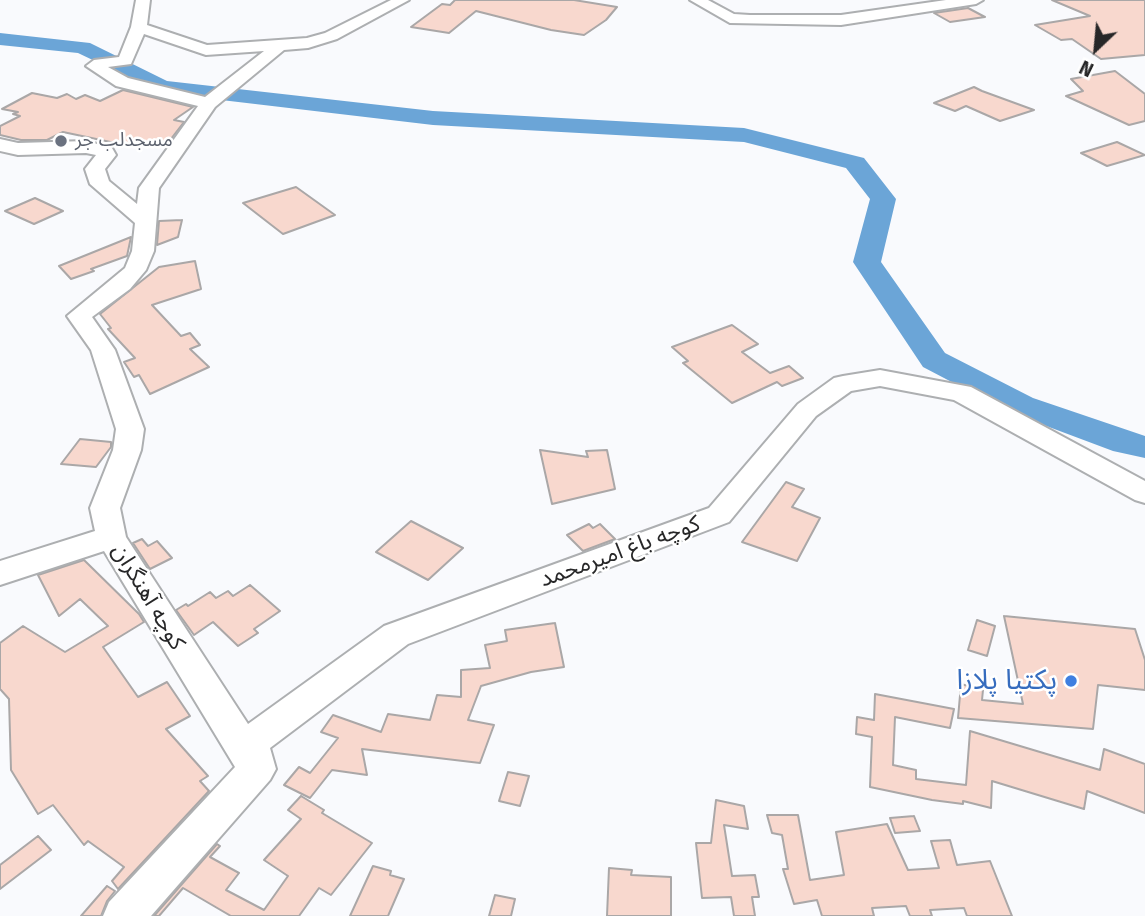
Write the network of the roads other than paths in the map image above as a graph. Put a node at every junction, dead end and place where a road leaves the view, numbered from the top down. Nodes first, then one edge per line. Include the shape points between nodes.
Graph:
1 (402, 0) edge
2 (697, 0) edge
3 (976, 0) edge
4 (149, 1) edge
5 (139, 27) junction
6 (266, 47) junction
7 (219, 94) junction
8 (0, 145) edge
9 (144, 220) junction
10 (1145, 493) edge
11 (111, 537) junction
12 (0, 573) edge
13 (257, 769) junction
14 (124, 916) edge

1 - 6 street via 331,36
2 - 3 street via 730,18 750,20 841,20
4 - 5 street
5 - 6 street via 206,50
5 - 7 street via 125,61 94,66 122,82
6 - 7 street, کوچه آهنگران via 277,49
7 - 9 street, کوچه آهنگران via 149,188
8 - 9 street via 18,149 72,146 105,152 95,169 100,184
9 - 11 street, کوچه آهنگران via 143,251 135,270 79,316 103,350 130,429 105,508
10 - 13 street, کوچه باغ امیرمحمد via 961,393 880,378 843,384 807,410 719,515 396,635 250,742
11 - 12 street
11 - 13 street, کوچه آهنگران
13 - 14 street

